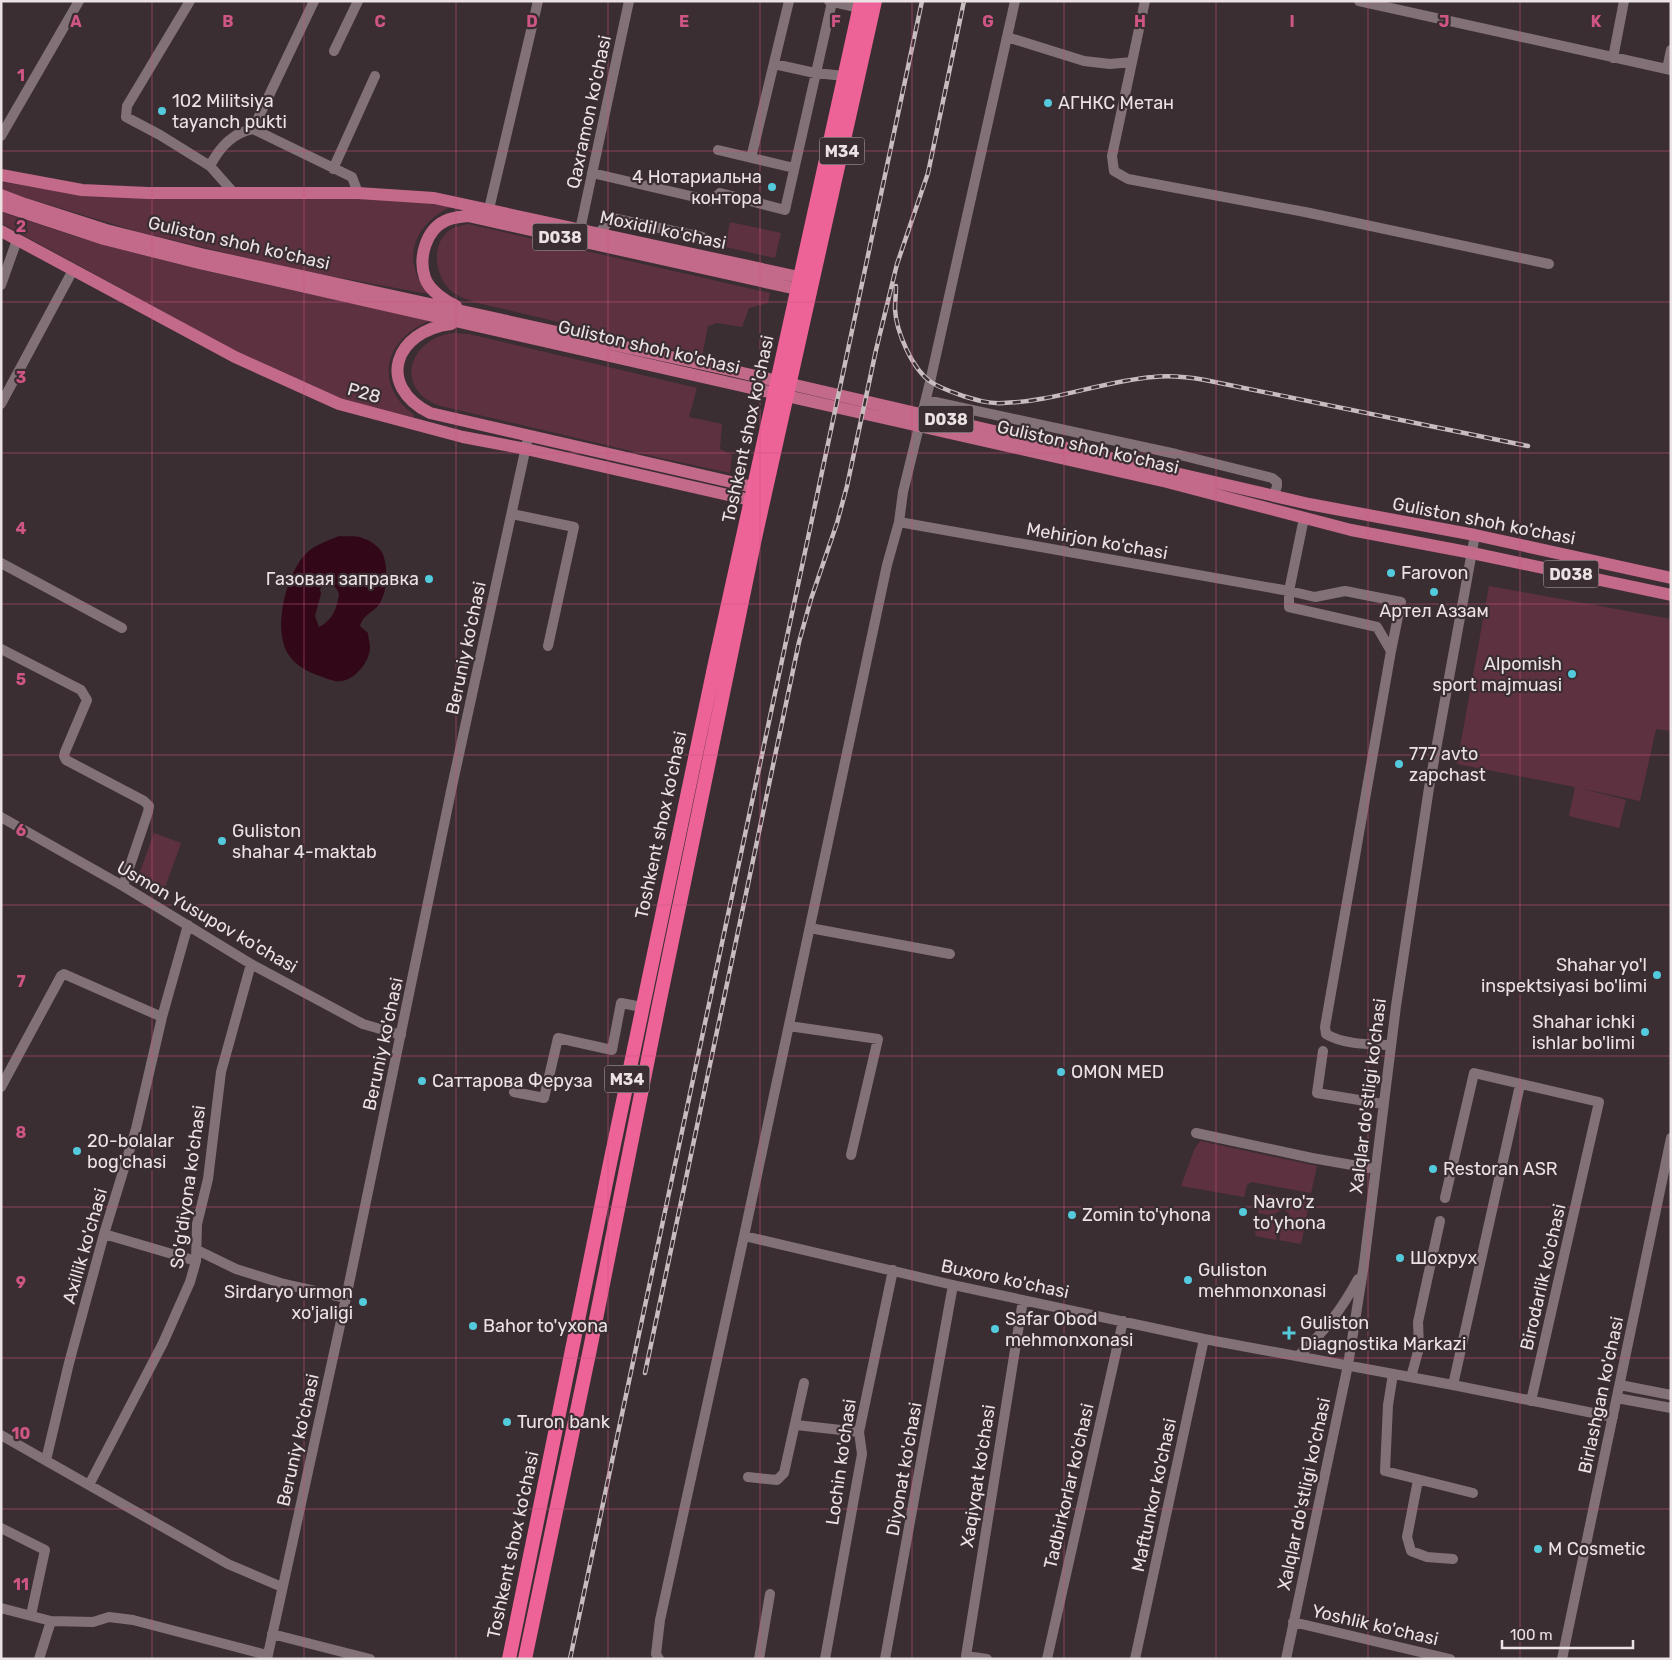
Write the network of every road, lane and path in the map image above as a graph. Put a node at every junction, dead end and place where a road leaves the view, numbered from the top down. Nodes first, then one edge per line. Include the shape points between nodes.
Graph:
1 (79, 1) edge
2 (190, 1) edge
3 (314, 1) edge
4 (358, 1) edge
5 (538, 1) edge
6 (629, 1) edge
7 (789, 1) edge
8 (875, 1) edge
9 (1015, 1) edge
10 (1145, 1) edge
11 (1359, 1) edge
12 (1624, 1) edge
13 (830, 2) edge
14 (860, 5) edge
15 (1007, 37) junction
16 (1671, 50) edge
17 (334, 51) dead end
18 (856, 56) junction
19 (1613, 58) junction
20 (1132, 62) junction
21 (774, 64) junction
22 (1669, 70) edge
23 (815, 73) junction
24 (375, 76) dead end
25 (845, 76) junction
26 (252, 129) junction
27 (1, 136) edge
28 (718, 150) dead end
29 (751, 158) junction
30 (210, 166) junction
31 (794, 168) junction
32 (333, 169) junction
33 (592, 173) junction
34 (1, 175) edge
35 (232, 192) junction
36 (358, 193) junction
37 (1, 195) edge
38 (1, 205) edge
39 (489, 209) junction
40 (657, 228) junction
41 (580, 230) junction
42 (1, 231) edge
43 (598, 234) junction
44 (702, 237) dead end
45 (17, 240) junction
46 (656, 246) junction
47 (1549, 264) dead end
48 (73, 270) junction
49 (805, 285) junction
50 (1, 286) edge
51 (470, 319) junction
52 (926, 400) junction
53 (1, 404) edge
54 (529, 436) junction
55 (526, 449) junction
56 (1169, 477) junction
57 (752, 494) junction
58 (1268, 494) junction
59 (512, 514) junction
60 (1304, 518) junction
61 (899, 522) junction
62 (1475, 535) junction
63 (1472, 553) junction
64 (1, 563) edge
65 (1671, 578) edge
66 (1289, 591) junction
67 (1671, 595) edge
68 (122, 628) dead end
69 (548, 646) dead end
70 (1, 649) edge
71 (1392, 651) junction
72 (706, 708) junction
73 (721, 710) junction
74 (1, 817) edge
75 (123, 886) junction
76 (188, 925) junction
77 (810, 928) junction
78 (950, 954) dead end
79 (252, 964) junction
80 (642, 1007) junction
81 (162, 1017) junction
82 (789, 1026) junction
83 (401, 1035) junction
84 (1391, 1045) junction
85 (1323, 1051) dead end
86 (1520, 1084) junction
87 (1, 1087) edge
88 (514, 1092) dead end
89 (1383, 1104) junction
90 (1196, 1133) dead end
91 (1671, 1138) edge
92 (851, 1155) dead end
93 (1375, 1169) junction
94 (1445, 1198) dead end
95 (1440, 1221) dead end
96 (104, 1234) junction
97 (744, 1236) junction
98 (196, 1256) junction
99 (893, 1270) junction
100 (1362, 1272) junction
101 (953, 1285) junction
102 (346, 1298) junction
103 (1023, 1300) junction
104 (1123, 1321) junction
105 (1204, 1339) junction
106 (1298, 1356) junction
107 (1348, 1365) junction
108 (1393, 1374) junction
109 (1411, 1377) junction
110 (804, 1383) dead end
111 (1453, 1385) junction
112 (1620, 1385) junction
113 (1671, 1395) edge
114 (1617, 1398) junction
115 (1531, 1401) junction
116 (1671, 1408) edge
117 (1613, 1417) junction
118 (796, 1425) junction
119 (859, 1432) junction
120 (1, 1435) edge
121 (46, 1460) junction
122 (748, 1477) dead end
123 (1418, 1480) junction
124 (90, 1485) junction
125 (1473, 1493) dead end
126 (1, 1528) edge
127 (1453, 1560) dead end
128 (282, 1587) junction
129 (770, 1594) dead end
130 (1, 1608) edge
131 (31, 1615) junction
132 (51, 1622) junction
133 (1293, 1622) junction
134 (272, 1634) junction
135 (267, 1657) edge
136 (39, 1659) edge
137 (370, 1659) edge
138 (509, 1659) edge
139 (525, 1659) edge
140 (660, 1659) edge
141 (759, 1659) edge
142 (825, 1659) edge
143 (885, 1659) edge
144 (987, 1659) edge
145 (1047, 1659) edge
146 (1135, 1659) edge
147 (1286, 1659) edge
148 (1450, 1659) edge
149 (1562, 1659) edge

1 - 27 street
2 - 30 street via 127,106 126,117
3 - 26 street
4 - 17 street
5 - 39 street
6 - 33 street, Qaxramon ko'chasi
7 - 21 street
8 - 18 highway, Toshkent shox ko'chasi / M34
9 - 15 street
10 - 20 street
11 - 19 street
12 - 19 street
13 - 14 street
13 - 23 street
14 - 18 highway, Toshkent shox ko'chasi / M34
15 - 20 street via 1084,61
15 - 52 street
16 - 22 street
18 - 25 highway, Toshkent shox ko'chasi / M34
18 - 49 highway, Toshkent shox ko'chasi / M34
19 - 22 street
20 - 47 street via 1112,156 1114,171 1128,179 1305,212
21 - 23 street
21 - 29 street
23 - 25 street
23 - 31 street
24 - 32 street
25 - 49 highway, Toshkent shox ko'chasi / M34
26 - 30 street via 228,140
26 - 32 street
28 - 29 street
29 - 31 street
30 - 35 street
31 - 33 street via 785,210 720,193 712,201
32 - 36 street via 352,177
33 - 41 street, Qaxramon ko'chasi
34 - 35 main road, D038 via 82,190
35 - 36 main road, D038
36 - 39 main road, D038 via 434,198
37 - 51 main road, Guliston shoh ko'chasi / D038 via 106,230
38 - 51 main road, Guliston shoh ko'chasi / D038 via 104,239 199,263
39 - 41 main road, Moxidil ko'chasi / D038
40 - 43 street via 612,218
40 - 44 street
40 - 46 street
41 - 43 main road, Moxidil ko'chasi / D038
42 - 45 main road, Р28
43 - 46 main road, Moxidil ko'chasi / D038
45 - 48 main road, Р28
45 - 50 street
46 - 49 main road, Moxidil ko'chasi / D038
48 - 53 street
48 - 55 main road, Р28 via 235,357 339,404 463,437
49 - 51 main road, Guliston shoh ko'chasi / D038 via 468,216 445,221 433,229 422,261 425,279
49 - 57 highway, Toshkent shox ko'chasi / M34
49 - 73 highway, Toshkent shox ko'chasi / M34
51 - 54 main road, Guliston shoh ko'chasi / D038 via 436,326 410,342 398,362 400,385 417,407 430,413
51 - 56 main road, Guliston shoh ko'chasi / D038
52 - 58 street via 1262,476 1277,482 1275,492
52 - 61 street via 903,492
54 - 55 street, Beruniy ko'chasi
54 - 57 main road, Guliston shoh ko'chasi / D038
55 - 57 main road, Р28
55 - 59 street, Beruniy ko'chasi
56 - 58 main road, Guliston shoh ko'chasi / D038
56 - 60 main road, Guliston shoh ko'chasi / D038
57 - 72 highway, Toshkent shox ko'chasi / M34
58 - 62 main road, Guliston shoh ko'chasi / D038
59 - 69 street via 574,527
59 - 83 street, Beruniy ko'chasi
60 - 63 main road, Guliston shoh ko'chasi / D038
60 - 66 street
61 - 66 street, Mehirjon ko'chasi
61 - 77 street
62 - 63 street, Xalqlar do'stligi ko'chasi
62 - 65 main road, Guliston shoh ko'chasi / D038
63 - 67 main road, Guliston shoh ko'chasi / D038
63 - 84 street, Xalqlar do'stligi ko'chasi via 1429,788
64 - 68 street
66 - 71 street via 1289,608 1377,627
66 - 71 street, Mehirjon ko'chasi via 1315,597 1345,591 1401,602
70 - 75 street via 81,690 87,700 65,752 66,760 149,806
71 - 84 street via 1325,1027 1326,1034 1334,1038
72 - 73 highway
72 - 80 highway, Toshkent shox ko'chasi / M34
73 - 139 highway, Toshkent shox ko'chasi / M34
74 - 75 street, Usmon Yusupov ko'chasi
75 - 76 street, Usmon Yusupov ko'chasi
76 - 79 street, Usmon Yusupov ko'chasi
76 - 81 street, Axillik ko'chasi
77 - 78 street
77 - 82 street
79 - 83 street, Usmon Yusupov ko'chasi via 362,1024
79 - 98 street, So'g'diyona ko'chasi via 221,1072 208,1178 197,1224
80 - 88 street via 621,1003 612,1050 558,1038 544,1098
80 - 138 highway, Toshkent shox ko'chasi / M34
81 - 87 street via 64,974
81 - 96 street, Axillik ko'chasi via 136,1129
82 - 92 street via 878,1039
82 - 97 street
83 - 102 street, Beruniy ko'chasi
84 - 89 street, Xalqlar do'stligi ko'chasi
85 - 89 street via 1317,1093
86 - 94 street via 1474,1073
86 - 111 street
86 - 115 street, Birodarlik ko'chasi via 1599,1102
89 - 93 street, Xalqlar do'stligi ko'chasi
90 - 93 street
91 - 112 street, Birlashgan ko'chasi
93 - 100 street, Xalqlar do'stligi ko'chasi
95 - 109 street via 1418,1322 1419,1348
96 - 98 street
96 - 121 street, Axillik ko'chasi
97 - 99 street, Buxoro ko'chasi
97 - 140 street via 660,1620 656,1654
98 - 102 street via 284,1284
98 - 124 street, So'g'diyona ko'chasi via 190,1282 163,1343
99 - 101 street, Buxoro ko'chasi
99 - 119 street, Lochin ko'chasi
100 - 106 street via 1326,1328
100 - 107 street, Xalqlar do'stligi ko'chasi
101 - 103 street, Buxoro ko'chasi
101 - 143 street, Diyonat ko'chasi
102 - 128 street, Beruniy ko'chasi
103 - 104 street, Buxoro ko'chasi
103 - 144 street, Xaqiyqat ko'chasi via 966,1656
104 - 105 street, Buxoro ko'chasi
104 - 145 street, Tadbirkorlar ko'chasi
105 - 106 street, Buxoro ko'chasi
105 - 146 street, Maftunkor ko'chasi
106 - 107 street, Buxoro ko'chasi
107 - 108 street, Buxoro ko'chasi
107 - 133 street, Xalqlar do'stligi ko'chasi
108 - 109 street, Buxoro ko'chasi
108 - 123 street via 1385,1471
109 - 111 street, Buxoro ko'chasi
110 - 118 street
111 - 115 street, Buxoro ko'chasi
112 - 113 street
112 - 114 street, Birlashgan ko'chasi
114 - 116 street
114 - 117 street, Birlashgan ko'chasi
115 - 117 street, Buxoro ko'chasi
117 - 149 street, Birlashgan ko'chasi
118 - 119 street
118 - 122 street via 784,1473 777,1480
119 - 142 street, Lochin ko'chasi via 862,1454
120 - 121 street
121 - 124 street
123 - 125 street
123 - 127 street via 1407,1537 1411,1552
124 - 128 street via 228,1564
126 - 131 street via 46,1550
128 - 134 street, Beruniy ko'chasi
129 - 141 street
130 - 131 street
131 - 132 street
132 - 135 street via 93,1622 109,1617 133,1620
132 - 136 street
133 - 147 street, Xalqlar do'stligi ko'chasi
133 - 148 street, Yoshlik ko'chasi
134 - 135 street, Beruniy ko'chasi
134 - 137 street

